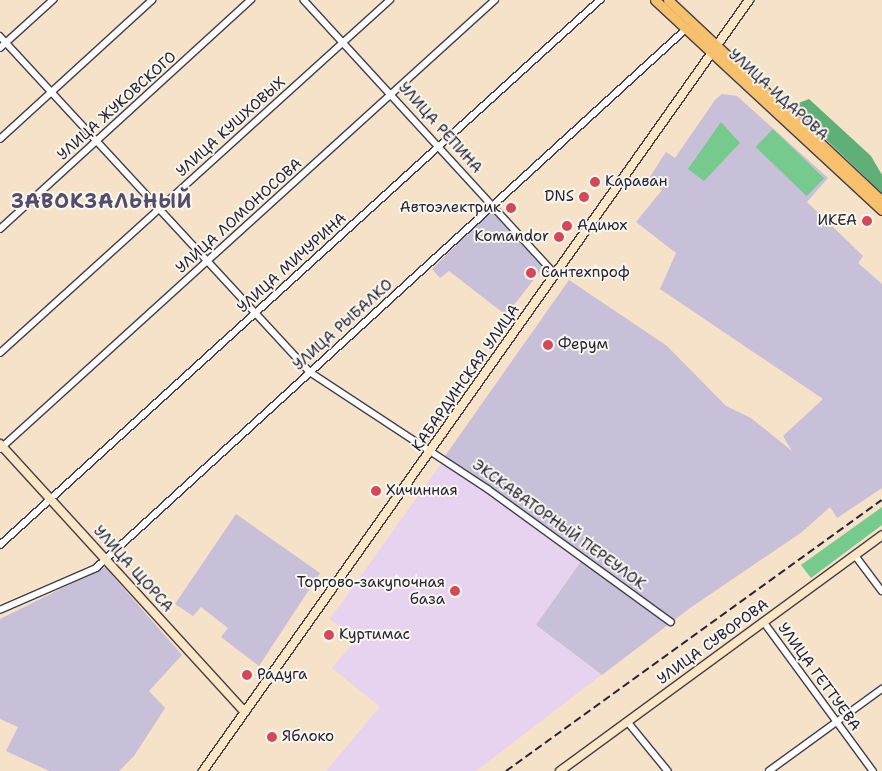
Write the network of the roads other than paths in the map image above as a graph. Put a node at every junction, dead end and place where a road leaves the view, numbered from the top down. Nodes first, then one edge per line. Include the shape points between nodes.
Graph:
1 (53, 0) edge
2 (152, 0) edge
3 (251, 0) edge
4 (304, 0) edge
5 (390, 0) edge
6 (495, 0) edge
7 (600, 0) edge
8 (654, 0) edge
9 (668, 0) edge
10 (749, 0) edge
11 (685, 30) junction
12 (0, 36) edge
13 (6, 42) junction
14 (344, 42) junction
15 (717, 45) junction
16 (0, 48) edge
17 (712, 53) junction
18 (51, 92) junction
19 (392, 94) junction
20 (0, 138) edge
21 (98, 141) junction
22 (440, 146) junction
23 (882, 201) edge
24 (493, 206) junction
25 (159, 210) junction
26 (882, 210) edge
27 (0, 229) edge
28 (207, 262) junction
29 (556, 275) junction
30 (254, 314) junction
31 (0, 353) edge
32 (310, 372) junction
33 (1, 447) edge
34 (431, 450) junction
35 (51, 499) junction
36 (882, 535) edge
37 (0, 545) edge
38 (855, 555) junction
39 (105, 559) junction
40 (882, 592) edge
41 (0, 610) edge
42 (671, 622) dead end
43 (764, 622) junction
44 (882, 689) edge
45 (245, 712) junction
46 (628, 722) junction
47 (837, 722) junction
48 (203, 771) edge
49 (560, 771) edge
50 (668, 771) edge
51 (771, 771) edge
52 (873, 771) edge

1 - 13 street
2 - 18 street
3 - 21 street, УЛИЦА ЖУКОВСКОГО
4 - 14 street, УЛИЦА РЕПИНА
5 - 14 street, УЛИЦА КУШХОВЫХ
6 - 19 street, УЛИЦА ЛОМОНОСОВА
7 - 22 street, УЛИЦА МИЧУРИНА
8 - 11 main road, УЛИЦА ИДАРОВА
9 - 15 main road, УЛИЦА ИДАРОВА
10 - 15 main road, КАБАРДИНСКАЯ УЛИЦА
11 - 17 main road, УЛИЦА ИДАРОВА
11 - 24 street, УЛИЦА РЫБАЛКО
12 - 13 street, ЭКСКАВАТОРНЫЙ ПЕРЕУЛОК
13 - 16 street
13 - 18 street, ЭКСКАВАТОРНЫЙ ПЕРЕУЛОК
14 - 19 street, УЛИЦА РЕПИНА
14 - 25 street, УЛИЦА КУШХОВЫХ
15 - 17 main road, КАБАРДИНСКАЯ УЛИЦА
15 - 23 main road, УЛИЦА ИДАРОВА
17 - 26 main road, УЛИЦА ИДАРОВА
17 - 29 main road, КАБАРДИНСКАЯ УЛИЦА
18 - 20 street
18 - 21 street, ЭКСКАВАТОРНЫЙ ПЕРЕУЛОК
19 - 22 street, УЛИЦА РЕПИНА
19 - 28 street, УЛИЦА ЛОМОНОСОВА
21 - 25 street, ЭКСКАВАТОРНЫЙ ПЕРЕУЛОК
21 - 27 street, УЛИЦА ЖУКОВСКОГО
22 - 24 street, УЛИЦА РЕПИНА
22 - 30 street, УЛИЦА МИЧУРИНА
24 - 29 street, УЛИЦА РЕПИНА
24 - 32 street, УЛИЦА РЫБАЛКО
25 - 28 street, ЭКСКАВАТОРНЫЙ ПЕРЕУЛОК
25 - 31 street, УЛИЦА КУШХОВЫХ
28 - 30 street, ЭКСКАВАТОРНЫЙ ПЕРЕУЛОК
28 - 33 street, УЛИЦА ЛОМОНОСОВА
29 - 34 main road, КАБАРДИНСКАЯ УЛИЦА
30 - 32 street, ЭКСКАВАТОРНЫЙ ПЕРЕУЛОК
30 - 35 street, УЛИЦА МИЧУРИНА
32 - 34 street, ЭКСКАВАТОРНЫЙ ПЕРЕУЛОК
32 - 39 street, УЛИЦА РЫБАЛКО
33 - 35 main road, УЛИЦА ЩОРСА
34 - 42 street, ЭКСКАВАТОРНЫЙ ПЕРЕУЛОК
34 - 45 main road, КАБАРДИНСКАЯ УЛИЦА
35 - 37 street, УЛИЦА МИЧУРИНА
35 - 39 main road, УЛИЦА ЩОРСА
36 - 38 main road, УЛИЦА СУВОРОВА
38 - 40 street
38 - 43 main road, УЛИЦА СУВОРОВА
39 - 41 street, УЛИЦА РЫБАЛКО via 92,570
39 - 45 main road, УЛИЦА ЩОРСА
43 - 46 main road, УЛИЦА СУВОРОВА
43 - 47 street, УЛИЦА ГЕТТУЕВА
44 - 47 street
45 - 48 main road, КАБАРДИНСКАЯ УЛИЦА
46 - 49 main road, УЛИЦА СУВОРОВА
46 - 50 street
47 - 51 street
47 - 52 street, УЛИЦА ГЕТТУЕВА

